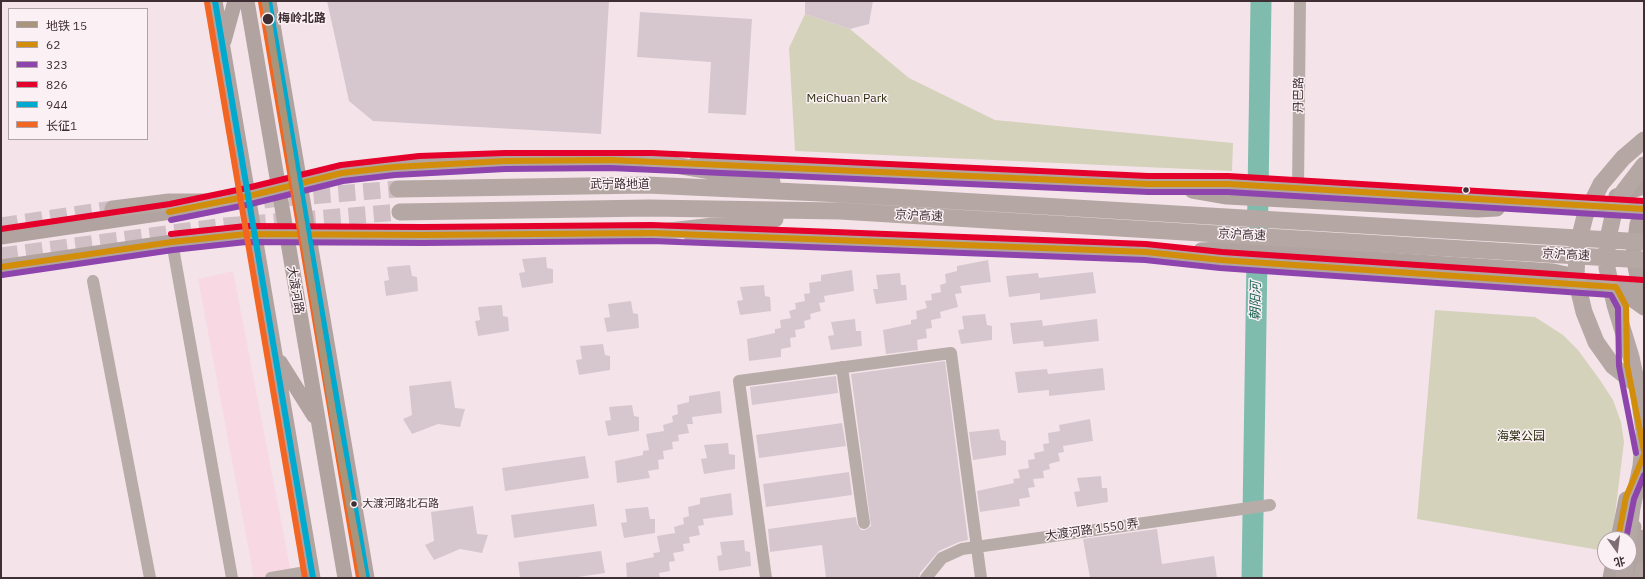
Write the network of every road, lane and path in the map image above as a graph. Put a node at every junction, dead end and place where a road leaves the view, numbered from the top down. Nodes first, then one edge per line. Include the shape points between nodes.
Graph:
1 (216, 1) edge
2 (235, 1) edge
3 (247, 1) edge
4 (269, 1) edge
5 (1300, 1) edge
6 (223, 45) junction
7 (1644, 140) edge
8 (652, 161) junction
9 (1644, 165) edge
10 (300, 182) junction
11 (1644, 187) edge
12 (279, 188) junction
13 (398, 188) tunnel mouth
14 (1291, 188) junction
15 (1228, 190) junction
16 (842, 194) junction
17 (249, 196) junction
18 (222, 202) junction
19 (113, 209) tunnel mouth
20 (1644, 209) edge
21 (840, 211) junction
22 (400, 212) tunnel mouth
23 (652, 233) junction
24 (255, 234) junction
25 (286, 234) junction
26 (308, 234) junction
27 (1, 237) edge
28 (172, 242) junction
29 (1644, 242) edge
30 (1222, 254) junction
31 (1644, 260) edge
32 (1, 267) edge
33 (93, 282) dead end
34 (1616, 287) junction
35 (1644, 288) edge
36 (1644, 297) edge
37 (1644, 308) edge
38 (276, 356) junction
39 (842, 367) junction
40 (1644, 389) edge
41 (318, 423) junction
42 (1644, 451) edge
43 (1644, 455) edge
44 (1644, 459) edge
45 (1270, 505) dead end
46 (864, 523) dead end
47 (1620, 531) edge
48 (1629, 531) edge
49 (1633, 531) edge
50 (1644, 537) edge
51 (977, 547) junction
52 (1644, 569) edge
53 (313, 574) edge
54 (150, 578) edge
55 (232, 578) edge
56 (271, 578) edge
57 (345, 578) edge
58 (367, 578) edge
59 (766, 578) edge
60 (926, 578) edge
61 (981, 578) edge
62 (1635, 578) edge
63 (1642, 578) edge

1 - 6 main road
2 - 6 main road
3 - 12 main road, 大渡河路
4 - 10 main road, 大渡河路
5 - 14 street, 丹巴路
6 - 17 main road
7 - 40 highway via 1623,158 1601,184 1585,216 1577,248 1576,279 1584,312 1596,342 1613,366
8 - 10 main road via 419,164 342,173
8 - 15 main road
8 - 16 highway
9 - 48 highway via 1624,191 1614,216 1608,243 1607,268 1631,357 1644,432 1641,466
10 - 12 main road
10 - 26 main road, 大渡河路
11 - 15 main road via 1605,199 1477,210
12 - 17 main road
12 - 25 main road, 大渡河路
13 - 16 highway, 武宁路地道 via 648,185
14 - 15 main road
14 - 20 main road
16 - 29 highway, 京沪高速
17 - 18 main road
17 - 24 main road
18 - 19 highway via 169,202
18 - 27 main road
20 - 36 main road via 1637,224 1633,256 1638,287
21 - 22 highway, 武宁路地道 via 633,208
21 - 23 highway
21 - 31 highway, 京沪高速
23 - 26 main road via 403,236
23 - 30 main road
24 - 25 main road
24 - 28 main road
24 - 38 main road
25 - 26 main road
25 - 41 main road, 大渡河路
26 - 58 main road, 大渡河路
28 - 32 main road
28 - 55 street
30 - 34 main road via 1277,264
30 - 37 main road via 1553,271 1593,280 1624,294
33 - 54 street
34 - 35 main road
34 - 42 main road via 1626,306 1627,365
38 - 41 main road
38 - 53 main road
39 - 46 street
39 - 51 street via 951,353
39 - 59 street via 739,381
41 - 57 main road, 大渡河路
43 - 47 main road via 1626,497
44 - 49 main road
45 - 51 street, 大渡河路 1550 弄
50 - 62 main road
51 - 60 street, 大渡河路 1550 弄 via 962,549 942,558
51 - 61 street
52 - 63 highway
53 - 56 street

